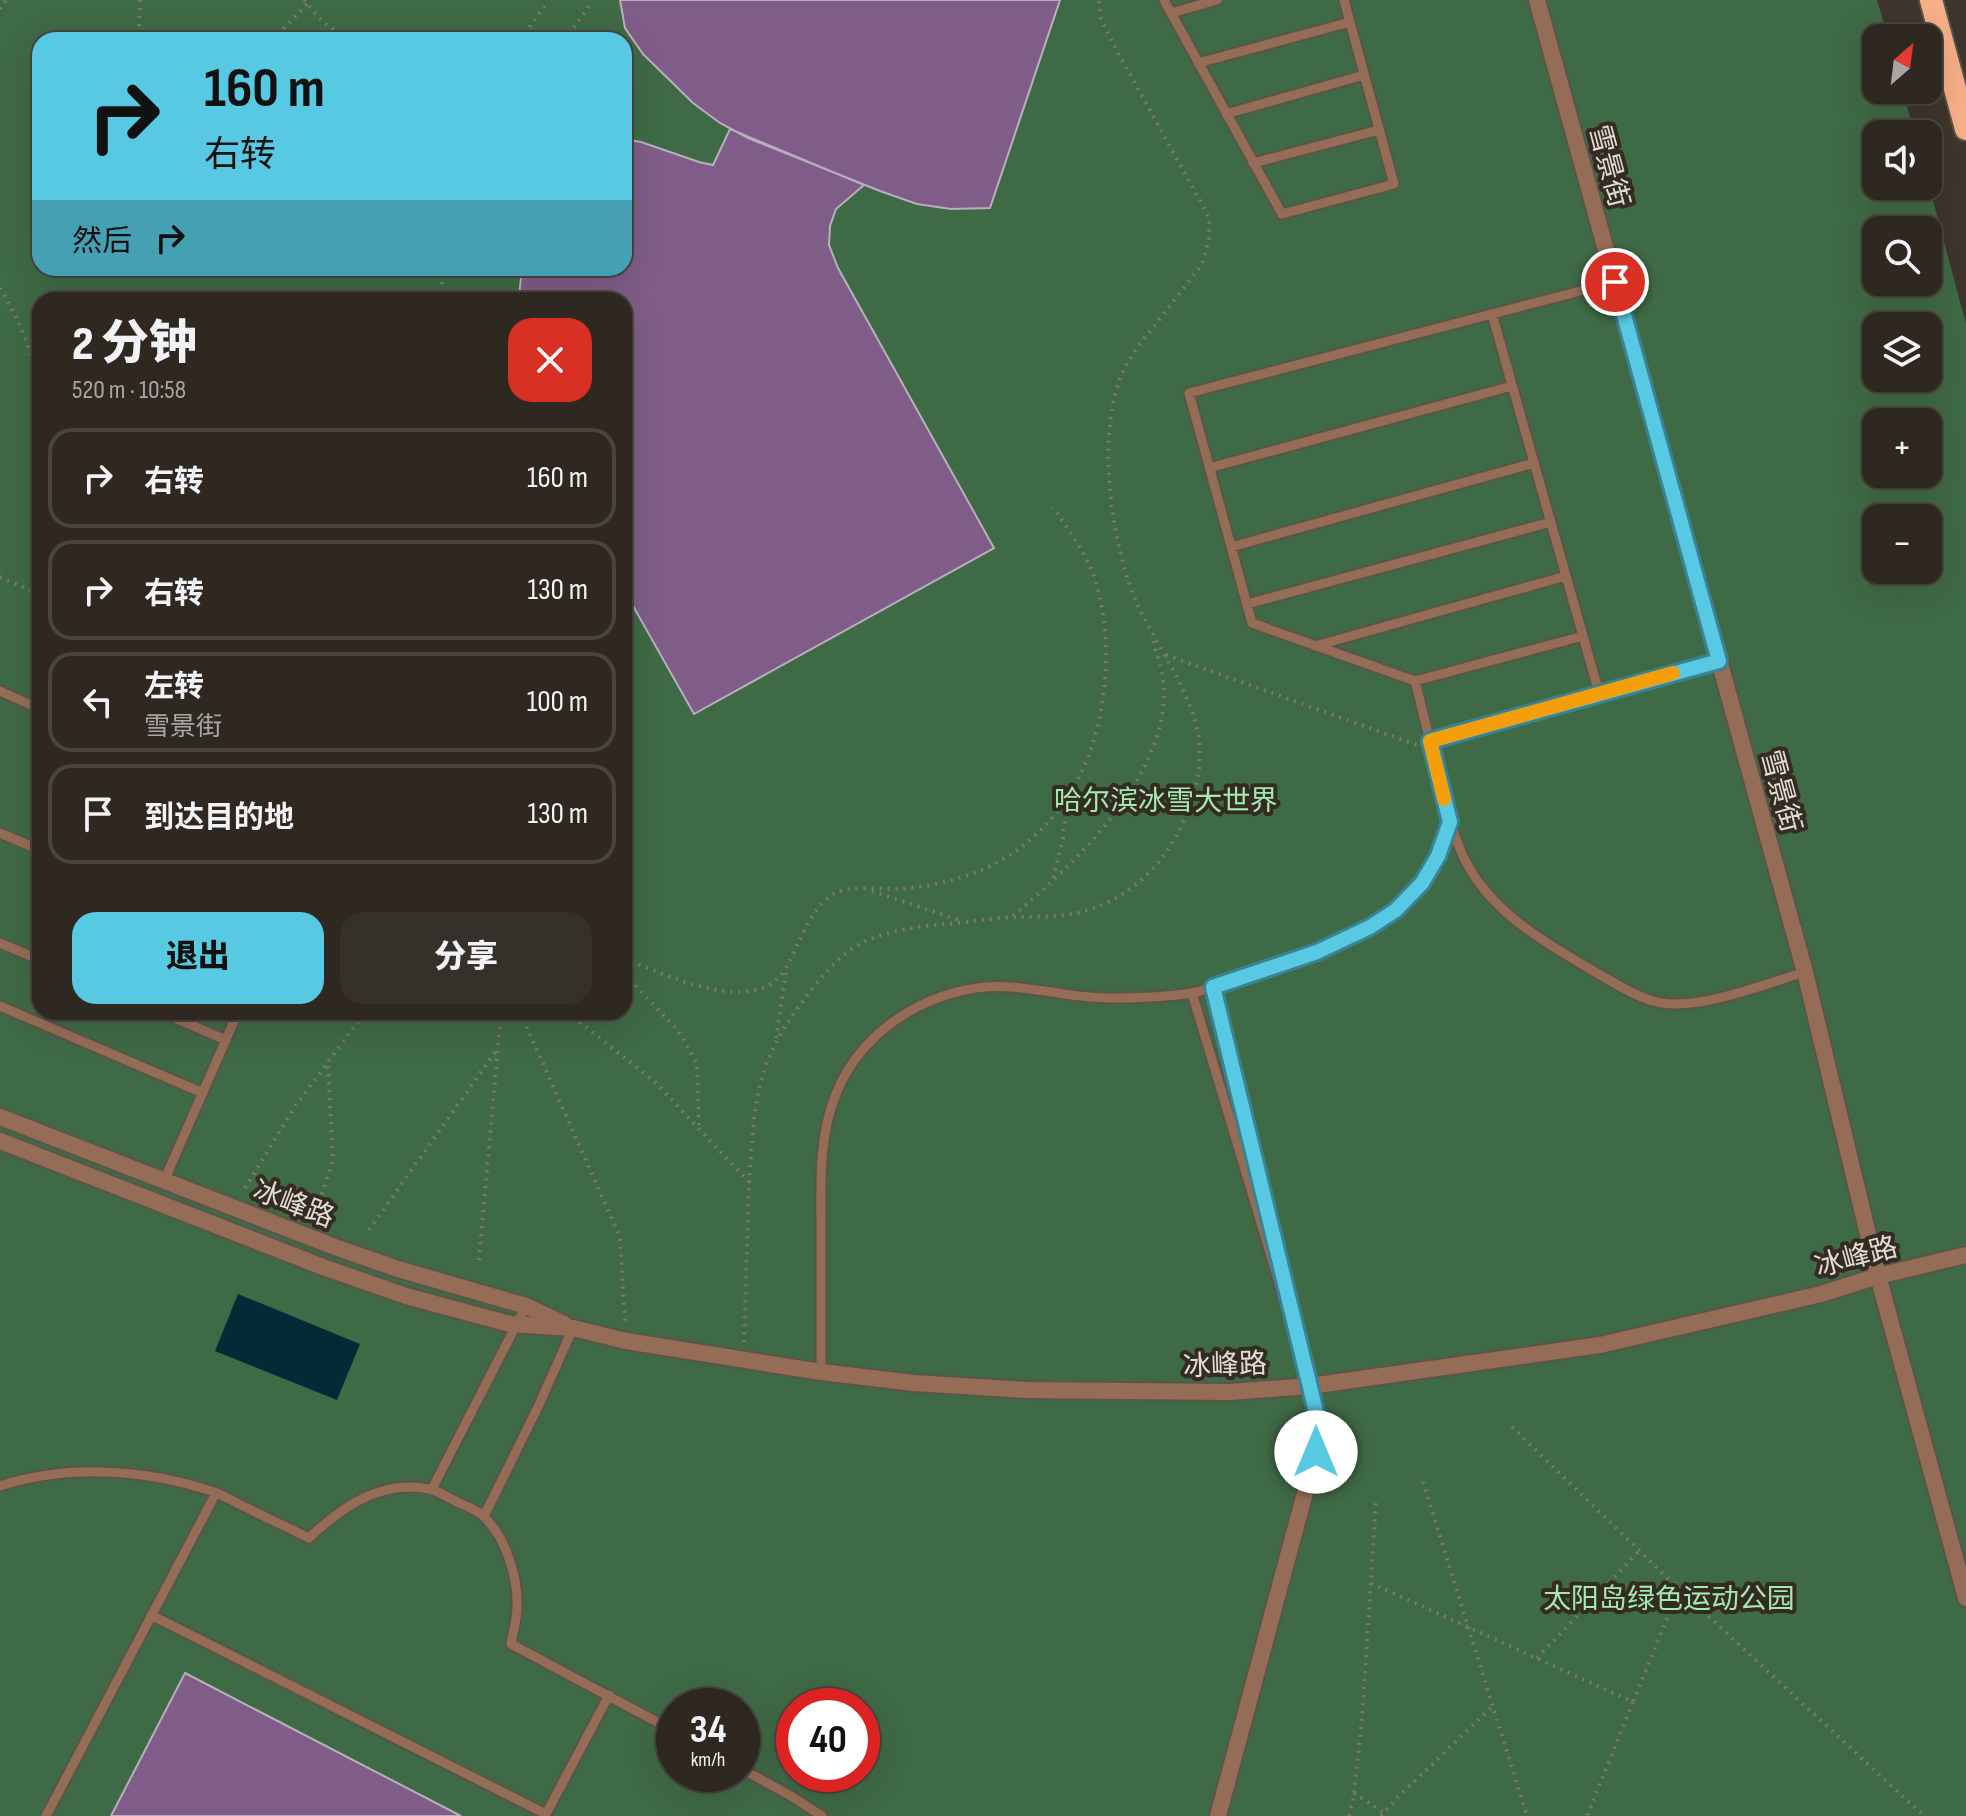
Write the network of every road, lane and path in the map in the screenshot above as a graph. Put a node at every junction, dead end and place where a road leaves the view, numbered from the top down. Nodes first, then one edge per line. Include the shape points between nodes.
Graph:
1 (6, 0) edge
2 (140, 0) edge
3 (546, 0) edge
4 (590, 0) edge
5 (1099, 0) edge
6 (1164, 0) edge
7 (1217, 0) edge
8 (1344, 0) edge
9 (1537, 0) edge
10 (1931, 0) edge
11 (305, 2) edge
12 (0, 9) edge
13 (1171, 13) junction
14 (1350, 22) junction
15 (140, 32) edge
16 (279, 32) edge
17 (337, 32) edge
18 (526, 32) edge
19 (570, 32) edge
20 (1198, 63) junction
21 (1364, 75) junction
22 (1226, 114) junction
23 (1966, 129) edge
24 (1379, 130) junction
25 (1253, 163) junction
26 (1615, 282) junction
27 (0, 288) edge
28 (1492, 314) junction
29 (32, 359) edge
30 (1512, 386) junction
31 (1534, 463) junction
32 (1209, 468) junction
33 (1053, 507) dead end
34 (1551, 522) junction
35 (1231, 547) junction
36 (1566, 576) junction
37 (0, 577) edge
38 (32, 591) edge
39 (1247, 604) junction
40 (1148, 625) junction
41 (1583, 636) junction
42 (1315, 646) junction
43 (1163, 654) junction
44 (1719, 661) junction
45 (1415, 681) junction
46 (0, 691) edge
47 (1599, 693) junction
48 (32, 705) edge
49 (1431, 745) junction
50 (1067, 798) junction
51 (1450, 822) junction
52 (0, 833) edge
53 (32, 847) edge
54 (1053, 880) junction
55 (866, 889) junction
56 (1011, 917) junction
57 (964, 922) junction
58 (0, 943) edge
59 (32, 957) edge
60 (632, 961) edge
61 (787, 965) junction
62 (1805, 972) junction
63 (632, 982) edge
64 (1213, 987) junction
65 (1192, 993) junction
66 (0, 1006) edge
67 (32, 1020) edge
68 (33, 1020) edge
69 (180, 1020) edge
70 (235, 1020) edge
71 (359, 1020) edge
72 (500, 1020) edge
73 (524, 1020) edge
74 (577, 1020) edge
75 (226, 1040) junction
76 (775, 1042) junction
77 (497, 1049) junction
78 (327, 1062) junction
79 (203, 1093) junction
80 (0, 1117) edge
81 (699, 1129) junction
82 (0, 1141) edge
83 (164, 1181) junction
84 (749, 1183) junction
85 (245, 1188) dead end
86 (314, 1217) dead end
87 (369, 1230) dead end
88 (1966, 1255) edge
89 (479, 1260) dead end
90 (1878, 1276) junction
91 (526, 1306) junction
92 (517, 1326) junction
93 (573, 1328) junction
94 (626, 1341) junction
95 (743, 1359) junction
96 (821, 1372) junction
97 (1310, 1386) junction
98 (1512, 1427) dead end
99 (1423, 1482) dead end
100 (0, 1486) edge
101 (432, 1489) junction
102 (216, 1493) junction
103 (1376, 1502) dead end
104 (484, 1516) junction
105 (1640, 1550) junction
106 (1371, 1583) junction
107 (1679, 1589) junction
108 (1966, 1598) edge
109 (151, 1615) junction
110 (1467, 1626) junction
111 (1537, 1658) junction
112 (609, 1695) junction
113 (1633, 1702) junction
114 (1492, 1707) junction
115 (656, 1721) edge
116 (760, 1779) edge
117 (1354, 1793) junction
118 (546, 1815) edge
119 (1383, 1815) edge
120 (46, 1816) edge
121 (822, 1816) edge
122 (1218, 1816) edge
123 (1349, 1816) edge
124 (1527, 1816) edge
125 (1587, 1816) edge
126 (1924, 1816) edge

1 - 12 path
2 - 15 path
3 - 18 path
4 - 19 path
5 - 40 path via 1111,40 1209,217 1202,264 1138,347 1120,379 1109,426 1114,519 1127,578
6 - 13 lane
7 - 13 lane
8 - 14 lane
9 - 26 street, 雪景街
10 - 23 highway
11 - 16 path
11 - 17 path
13 - 20 lane
14 - 20 lane
14 - 21 lane
20 - 22 lane
21 - 22 lane
21 - 24 lane
22 - 25 lane
24 - 25 lane
24 - 25 lane via 1394,184 1282,214
26 - 28 lane
26 - 44 street, 雪景街
27 - 29 path
28 - 30 lane
28 - 32 lane via 1189,393
30 - 31 lane
30 - 32 lane
31 - 34 lane
31 - 35 lane
32 - 35 lane
33 - 50 path via 1095,577 1105,638 1101,711 1083,771
34 - 36 lane
34 - 39 lane
35 - 39 lane
36 - 41 lane
36 - 42 lane
37 - 38 path
39 - 42 lane via 1252,623
40 - 43 path
40 - 54 path via 1164,689 1155,741 1110,820
41 - 45 lane
41 - 47 lane
42 - 45 lane
43 - 49 path
43 - 56 path via 1190,709 1199,752 1188,811 1171,844 1147,875 1115,898 1078,913
44 - 47 lane
44 - 62 street, 雪景街
45 - 49 lane
46 - 48 lane
47 - 49 lane
49 - 51 lane
50 - 54 path
50 - 55 path via 1029,841 973,873 928,885
51 - 62 lane via 1466,863 1499,906 1551,946 1648,999 1701,1001
51 - 64 lane via 1422,883 1384,919 1317,952
52 - 53 lane
54 - 56 path
55 - 57 path
55 - 61 path via 828,899
56 - 57 path
57 - 76 path via 887,933 847,952 811,990
58 - 59 lane
60 - 61 path via 721,991 769,985
61 - 76 path
62 - 90 street, 雪景街
63 - 81 path via 678,1030 697,1063
64 - 65 lane
64 - 97 lane
65 - 96 lane via 1101,998 1008,986 971,989 919,1006 874,1038 843,1078 824,1137
65 - 97 lane
66 - 67 lane
68 - 79 lane
69 - 75 lane
70 - 75 lane
71 - 78 path
72 - 77 path
73 - 94 path via 620,1237
74 - 81 path via 655,1082
75 - 79 lane
76 - 84 path via 759,1088
77 - 87 path
77 - 89 path
78 - 85 path
78 - 86 path via 333,1161
79 - 83 lane
80 - 83 street, 冰峰路
81 - 84 path
82 - 92 street, 冰峰路 via 323,1267
83 - 91 street, 冰峰路 via 398,1269
84 - 95 path
88 - 90 street, 冰峰路
90 - 97 street, 冰峰路 via 1600,1345
90 - 108 street, 雪景街
91 - 92 lane
91 - 93 street, 冰峰路
92 - 93 street, 冰峰路
92 - 101 lane
93 - 94 street, 冰峰路
93 - 104 lane
94 - 95 street, 冰峰路
95 - 96 street, 冰峰路
96 - 97 street, 冰峰路 via 1026,1390 1230,1392
97 - 122 street via 1318,1420 1316,1452
98 - 105 path
99 - 110 path
100 - 102 lane via 93,1471 183,1483
101 - 102 lane via 402,1487 374,1494 331,1516 309,1538
101 - 104 lane
102 - 109 lane
103 - 106 path
104 - 112 lane via 504,1544 514,1572 517,1608 511,1644
105 - 107 path
105 - 111 path
106 - 110 path
106 - 117 path
107 - 113 path
107 - 126 path
109 - 118 lane
109 - 120 lane
110 - 111 path
110 - 114 path
111 - 113 path
112 - 115 lane
112 - 118 lane
113 - 125 path
114 - 119 path
114 - 124 path
116 - 121 lane
117 - 119 path
117 - 123 path

